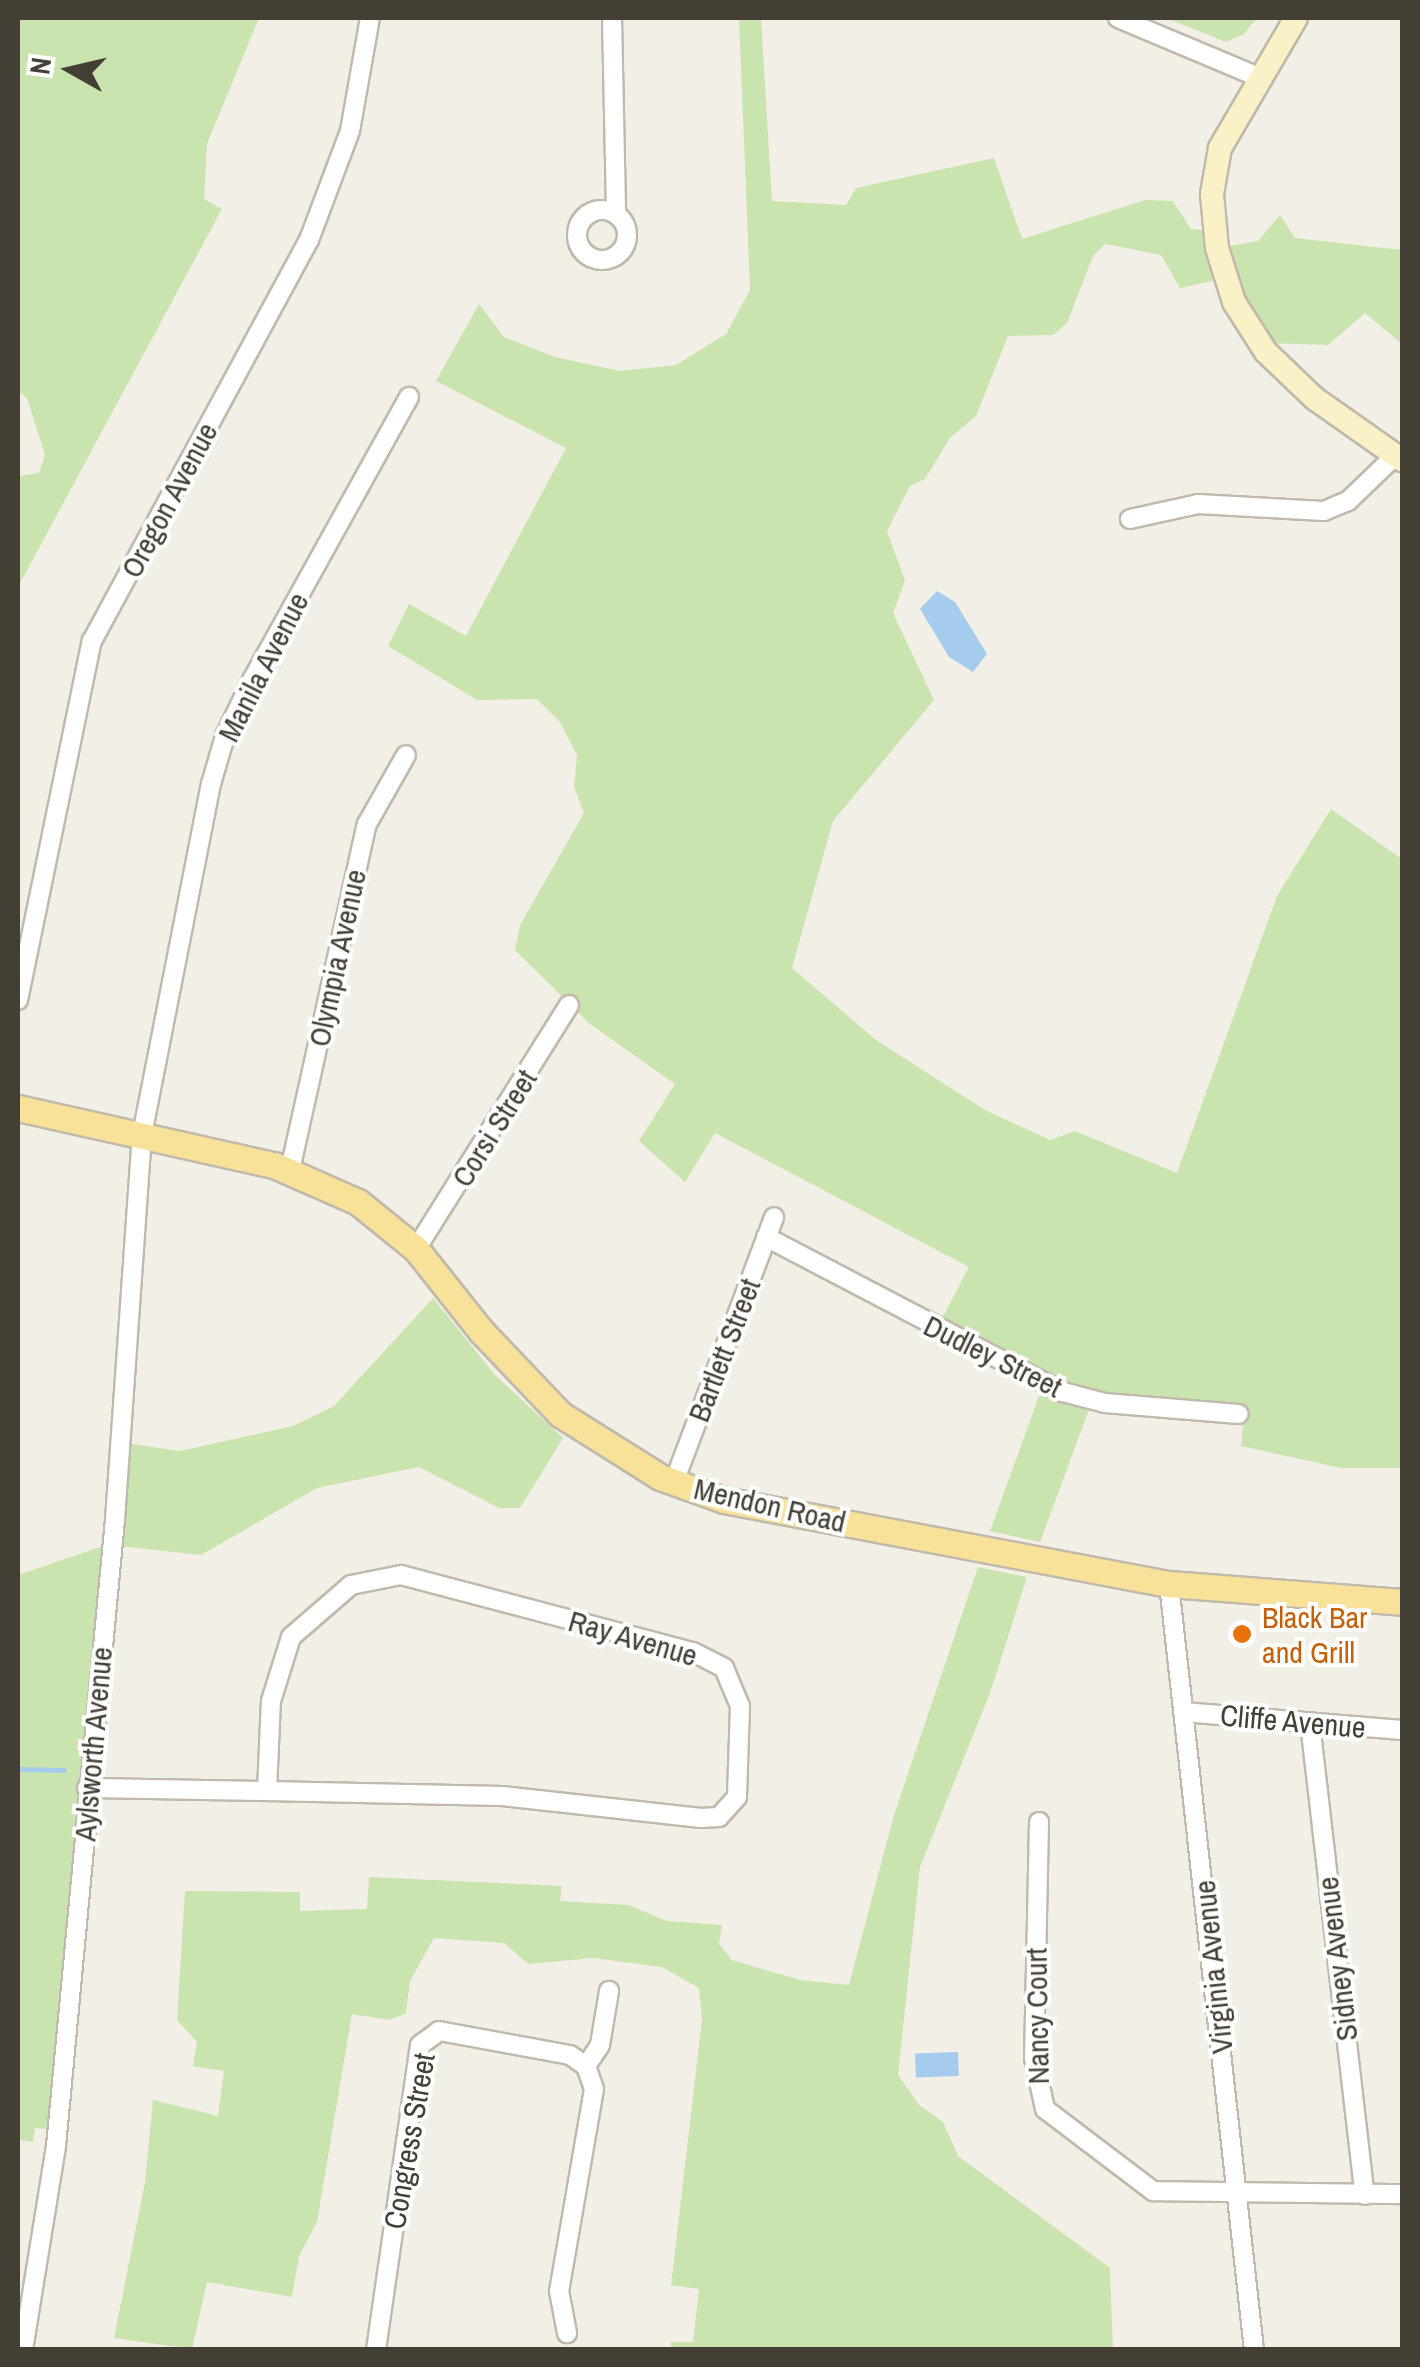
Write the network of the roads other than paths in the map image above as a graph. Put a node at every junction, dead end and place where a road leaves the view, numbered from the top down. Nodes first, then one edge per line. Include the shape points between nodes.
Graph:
1 (370, 18) edge
2 (612, 18) edge
3 (1118, 18) edge
4 (1296, 18) edge
5 (1256, 76) junction
6 (616, 213) dead end
7 (409, 397) dead end
8 (1399, 458) edge
9 (1130, 519) dead end
10 (406, 755) dead end
11 (18, 1000) edge
12 (569, 1005) dead end
13 (18, 1108) edge
14 (142, 1135) junction
15 (290, 1170) junction
16 (774, 1218) dead end
17 (766, 1238) junction
18 (416, 1249) junction
19 (1239, 1414) dead end
20 (674, 1482) junction
21 (1169, 1584) junction
22 (1402, 1602) edge
23 (1184, 1712) junction
24 (1310, 1723) junction
25 (1402, 1730) edge
26 (88, 1788) junction
27 (267, 1791) junction
28 (1039, 1822) dead end
29 (609, 1991) dead end
30 (586, 2066) junction
31 (1402, 2194) edge
32 (1365, 2195) junction
33 (1237, 2197) junction
34 (567, 2333) dead end
35 (23, 2350) edge
36 (376, 2350) edge
37 (1254, 2350) edge

1 - 11 street, Oregon Avenue via 350,131 309,240 92,641
2 - 6 street
3 - 5 street
4 - 5 street
5 - 8 street via 1215,166 1213,222 1224,276 1266,352 1314,398
7 - 14 street, Manila Avenue via 224,736
8 - 9 street via 1348,502 1324,511 1198,504
10 - 15 street, Olympia Avenue via 367,824
12 - 18 street, Corsi Street
13 - 14 main road, Mendon Road
14 - 15 main road, Mendon Road
14 - 26 street, Aylsworth Avenue
15 - 18 main road, Mendon Road via 358,1202
16 - 17 street, Bartlett Street
17 - 19 street, Dudley Street via 1063,1392 1105,1403
17 - 20 street, Bartlett Street
18 - 20 main road, Mendon Road via 560,1414 602,1446
20 - 21 main road, Mendon Road via 724,1500
21 - 22 main road, Mendon Road
21 - 23 street, Virginia Avenue
23 - 24 street, Cliffe Avenue
23 - 33 street, Virginia Avenue
24 - 25 street, Cliffe Avenue
24 - 32 street, Sidney Avenue
26 - 27 street, Ray Avenue
26 - 35 street, Aylsworth Avenue via 56,2146
27 - 27 street, Ray Avenue via 502,1796 710,1818 737,1797 740,1706 724,1668 693,1652 422,1578 384,1577 351,1586 291,1637 271,1701
28 - 33 street, Nancy Court via 1038,2098 1147,2188
29 - 30 street via 600,2045
30 - 34 street via 594,2089 559,2291
30 - 36 street, Congress Street via 570,2054 439,2031 420,2045
31 - 32 street
32 - 33 street
33 - 37 street, Virginia Avenue

